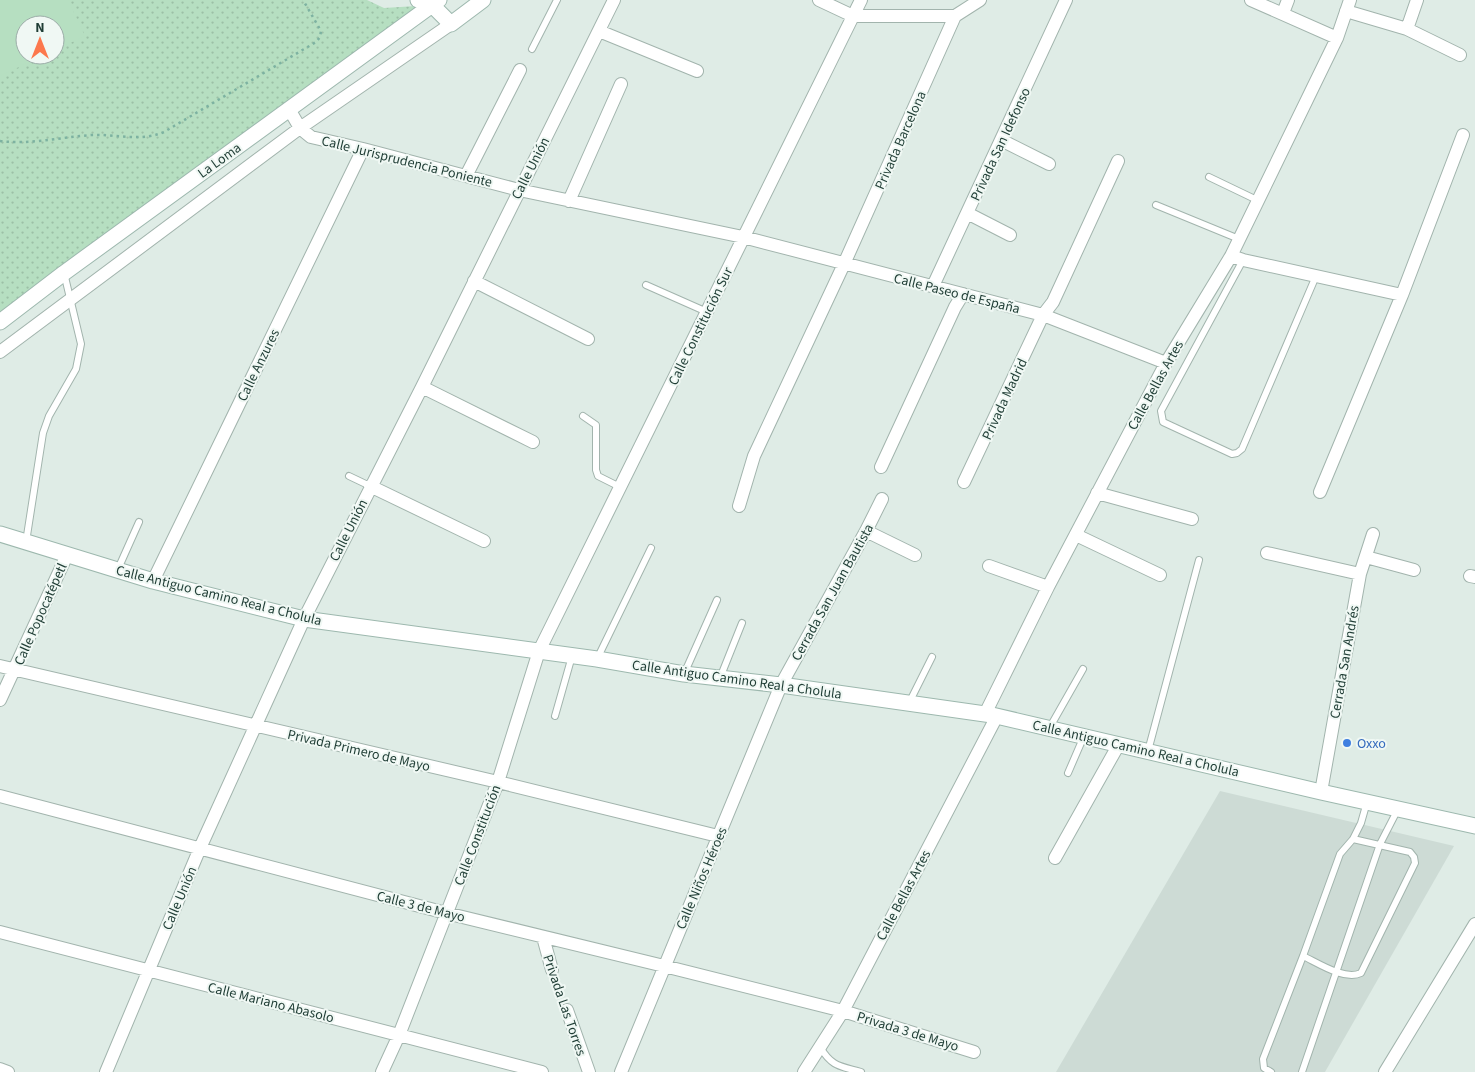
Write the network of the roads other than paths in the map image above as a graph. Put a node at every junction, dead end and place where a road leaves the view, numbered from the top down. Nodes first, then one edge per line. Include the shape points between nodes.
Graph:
1 (484, 0) edge
2 (557, 0) edge
3 (614, 0) edge
4 (820, 0) edge
5 (861, 0) edge
6 (980, 0) edge
7 (1066, 0) edge
8 (1251, 0) edge
9 (1288, 0) edge
10 (1417, 0) edge
11 (430, 2) edge
12 (1348, 5) edge
13 (1283, 14) junction
14 (853, 16) junction
15 (955, 16) junction
16 (451, 24) junction
17 (1407, 30) junction
18 (599, 31) junction
19 (1337, 38) junction
20 (532, 49) dead end
21 (1460, 55) dead end
22 (520, 70) dead end
23 (697, 71) dead end
24 (621, 84) dead end
25 (289, 109) junction
26 (300, 128) junction
27 (1463, 135) dead end
28 (1001, 140) junction
29 (363, 149) junction
30 (1118, 161) dead end
31 (1049, 164) dead end
32 (466, 176) junction
33 (1210, 177) dead end
34 (518, 190) junction
35 (570, 201) junction
36 (1259, 201) junction
37 (1156, 205) dead end
38 (967, 213) junction
39 (1010, 235) dead end
40 (743, 237) junction
41 (1240, 239) junction
42 (1237, 258) junction
43 (844, 264) junction
44 (64, 273) junction
45 (1316, 276) junction
46 (474, 281) junction
47 (646, 285) dead end
48 (933, 286) junction
49 (963, 294) junction
50 (1402, 295) junction
51 (71, 299) junction
52 (708, 312) junction
53 (1043, 316) junction
54 (0, 322) edge
55 (588, 339) dead end
56 (0, 352) edge
57 (1166, 363) junction
58 (422, 387) junction
59 (583, 416) dead end
60 (533, 442) dead end
61 (881, 467) dead end
62 (349, 476) dead end
63 (964, 482) dead end
64 (370, 486) junction
65 (620, 488) junction
66 (1320, 492) dead end
67 (1097, 493) junction
68 (882, 500) dead end
69 (738, 506) dead end
70 (1192, 519) dead end
71 (139, 522) dead end
72 (866, 531) junction
73 (0, 534) edge
74 (1373, 534) dead end
75 (1076, 535) junction
76 (484, 541) dead end
77 (26, 542) junction
78 (651, 548) dead end
79 (1267, 553) dead end
80 (67, 555) junction
81 (915, 555) dead end
82 (1366, 556) junction
83 (1199, 560) dead end
84 (989, 566) dead end
85 (117, 570) junction
86 (1414, 570) dead end
87 (1360, 574) junction
88 (1160, 575) dead end
89 (153, 581) junction
90 (1048, 587) junction
91 (717, 600) dead end
92 (304, 619) junction
93 (742, 623) dead end
94 (539, 651) junction
95 (572, 656) junction
96 (932, 657) dead end
97 (597, 659) junction
98 (0, 666) edge
99 (15, 669) junction
100 (1083, 669) dead end
101 (684, 674) junction
102 (720, 678) junction
103 (781, 685) junction
104 (0, 700) edge
105 (909, 703) junction
106 (991, 715) junction
107 (555, 716) dead end
108 (256, 726) junction
109 (1050, 728) junction
110 (1084, 736) junction
111 (1119, 744) junction
112 (1148, 751) junction
113 (1068, 774) dead end
114 (498, 782) junction
115 (1321, 792) junction
116 (0, 796) edge
117 (1367, 802) junction
118 (1398, 809) junction
119 (1475, 826) edge
120 (718, 836) junction
121 (1353, 840) junction
122 (1380, 844) junction
123 (200, 848) junction
124 (1055, 858) dead end
125 (446, 913) junction
126 (1475, 924) edge
127 (0, 932) edge
128 (543, 937) junction
129 (1303, 956) junction
130 (664, 966) junction
131 (149, 970) junction
132 (552, 970) road end
133 (1335, 972) junction
134 (567, 1010) road end
135 (842, 1011) junction
136 (399, 1035) junction
137 (820, 1047) junction
138 (974, 1052) dead end
139 (0, 1069) edge
140 (8, 1072) edge
141 (106, 1072) edge
142 (382, 1072) edge
143 (542, 1072) edge
144 (589, 1072) edge
145 (621, 1072) edge
146 (804, 1072) edge
147 (861, 1072) edge
148 (1271, 1072) edge
149 (1302, 1072) edge
150 (1385, 1072) edge

1 - 16 main road
2 - 20 lane
3 - 18 street, Calle Unión
4 - 14 street
5 - 14 street, Calle Constitución Sur
6 - 15 street
7 - 28 street, Privada San Idefonso
8 - 13 street
9 - 13 street
10 - 17 street
11 - 16 main road
11 - 25 main road, La Loma
12 - 17 street
12 - 19 street, Calle Bellas Artes
13 - 19 street
14 - 15 street
14 - 40 street, Calle Constitución Sur
15 - 43 street, Privada Barcelona
16 - 26 street
17 - 21 street
18 - 23 street
18 - 34 street, Calle Unión
19 - 36 street, Calle Bellas Artes
22 - 32 street
24 - 35 street
25 - 26 street
25 - 44 main road, La Loma
26 - 29 street, Calle Jurisprudencia Poniente via 311,137
26 - 51 street
27 - 50 street
28 - 31 street
28 - 38 street, Privada San Idefonso
29 - 32 street, Calle Jurisprudencia Poniente
29 - 89 street, Calle Anzures
30 - 53 street, Privada Madrid via 1054,302
32 - 34 street, Calle Jurisprudencia Poniente
33 - 36 lane
34 - 35 street, Calle Jurisprudencia Poniente
34 - 46 street, Calle Unión
35 - 40 street, Calle Jurisprudencia Poniente
36 - 41 street, Calle Bellas Artes
37 - 41 lane
38 - 39 street
38 - 48 street, Privada San Idefonso
40 - 43 street, Calle Paseo de España
40 - 52 street, Calle Constitución Sur
41 - 42 street, Calle Bellas Artes
42 - 45 street
42 - 45 lane via 1161,417 1163,422 1232,454 1242,449
42 - 57 street, Calle Bellas Artes
43 - 48 street, Calle Paseo de España
43 - 69 street, Privada Barcelona via 754,456
44 - 51 lane
44 - 54 main road, La Loma
45 - 50 street
46 - 55 street
46 - 58 street, Calle Unión
47 - 52 lane
48 - 49 street, Calle Paseo de España
49 - 53 street, Calle Paseo de España
49 - 61 street
50 - 66 street
51 - 56 street
51 - 77 lane via 81,344 78,361 43,432
52 - 65 street, Calle Constitución Sur
53 - 57 street, Calle Paseo de España
53 - 63 street, Privada Madrid
57 - 67 street, Calle Bellas Artes
58 - 60 street
58 - 64 street, Calle Unión
59 - 65 lane via 596,425 598,476
62 - 64 lane
64 - 76 street
64 - 92 street, Calle Unión
65 - 94 street, Calle Constitución Sur
67 - 70 street
67 - 75 street, Calle Bellas Artes
68 - 72 street, Cerrada San Juan Bautista
71 - 85 lane
72 - 81 street
72 - 103 street, Cerrada San Juan Bautista
73 - 77 main road, Calle Antiguo Camino Real a Cholula
74 - 82 street, Cerrada San Andrés
75 - 88 street
75 - 90 street, Calle Bellas Artes
77 - 80 main road, Calle Antiguo Camino Real a Cholula
78 - 97 lane
79 - 87 street
80 - 85 main road, Calle Antiguo Camino Real a Cholula
80 - 99 street, Calle Popocatépetl
82 - 86 street
82 - 87 street, Cerrada San Andrés
83 - 112 lane
84 - 90 street
85 - 89 main road, Calle Antiguo Camino Real a Cholula
87 - 115 street, Cerrada San Andrés
89 - 92 main road, Calle Antiguo Camino Real a Cholula
90 - 106 street, Calle Bellas Artes
91 - 101 lane
92 - 94 main road, Calle Antiguo Camino Real a Cholula
92 - 108 street, Calle Unión
93 - 102 lane
94 - 95 main road, Calle Antiguo Camino Real a Cholula
94 - 114 street, Calle Constitución
95 - 97 main road, Calle Antiguo Camino Real a Cholula
95 - 107 lane
96 - 105 lane
97 - 101 main road, Calle Antiguo Camino Real a Cholula
98 - 99 street, Privada Primero de Mayo
99 - 104 street, Calle Popocatépetl
99 - 108 street, Privada Primero de Mayo
100 - 109 lane
101 - 102 main road, Calle Antiguo Camino Real a Cholula
102 - 103 main road, Calle Antiguo Camino Real a Cholula
103 - 105 main road, Calle Antiguo Camino Real a Cholula
103 - 120 street, Calle Niños Héroes
105 - 106 main road, Calle Antiguo Camino Real a Cholula
106 - 109 main road, Calle Antiguo Camino Real a Cholula
106 - 135 street, Calle Bellas Artes
108 - 114 street, Privada Primero de Mayo
108 - 123 street, Calle Unión
109 - 110 main road, Calle Antiguo Camino Real a Cholula
110 - 111 main road, Calle Antiguo Camino Real a Cholula
110 - 113 lane
111 - 112 main road, Calle Antiguo Camino Real a Cholula
111 - 124 street
112 - 115 main road, Calle Antiguo Camino Real a Cholula
114 - 120 street, Privada Primero de Mayo
114 - 125 street, Calle Constitución
115 - 117 main road, Calle Antiguo Camino Real a Cholula
116 - 123 street, Calle 3 de Mayo
117 - 118 main road, Calle Antiguo Camino Real a Cholula
117 - 121 lane
118 - 119 main road, Calle Antiguo Camino Real a Cholula
118 - 122 lane
120 - 130 street, Calle Niños Héroes
121 - 122 lane
121 - 129 lane via 1340,854
122 - 133 lane
122 - 133 lane via 1410,852 1415,863 1361,973 1354,976
123 - 125 street, Calle 3 de Mayo
123 - 131 street, Calle Unión
125 - 128 street, Calle 3 de Mayo
125 - 136 street, Calle Constitución
126 - 150 street
127 - 131 street, Calle Mariano Abasolo
128 - 130 street, Calle 3 de Mayo
128 - 132 street, Privada Las Torres
129 - 133 lane
129 - 148 lane via 1263,1059 1264,1068
130 - 135 street, Calle 3 de Mayo
130 - 145 street, Calle Niños Héroes
131 - 136 street, Calle Mariano Abasolo
131 - 141 street, Calle Unión
133 - 149 lane
134 - 144 street, Privada Las Torres
135 - 137 street, Calle Bellas Artes
135 - 138 street, Privada 3 de Mayo
136 - 142 street, Calle Constitución
136 - 143 street, Calle Mariano Abasolo
137 - 146 street, Calle Bellas Artes
137 - 147 lane via 834,1064
139 - 140 street

